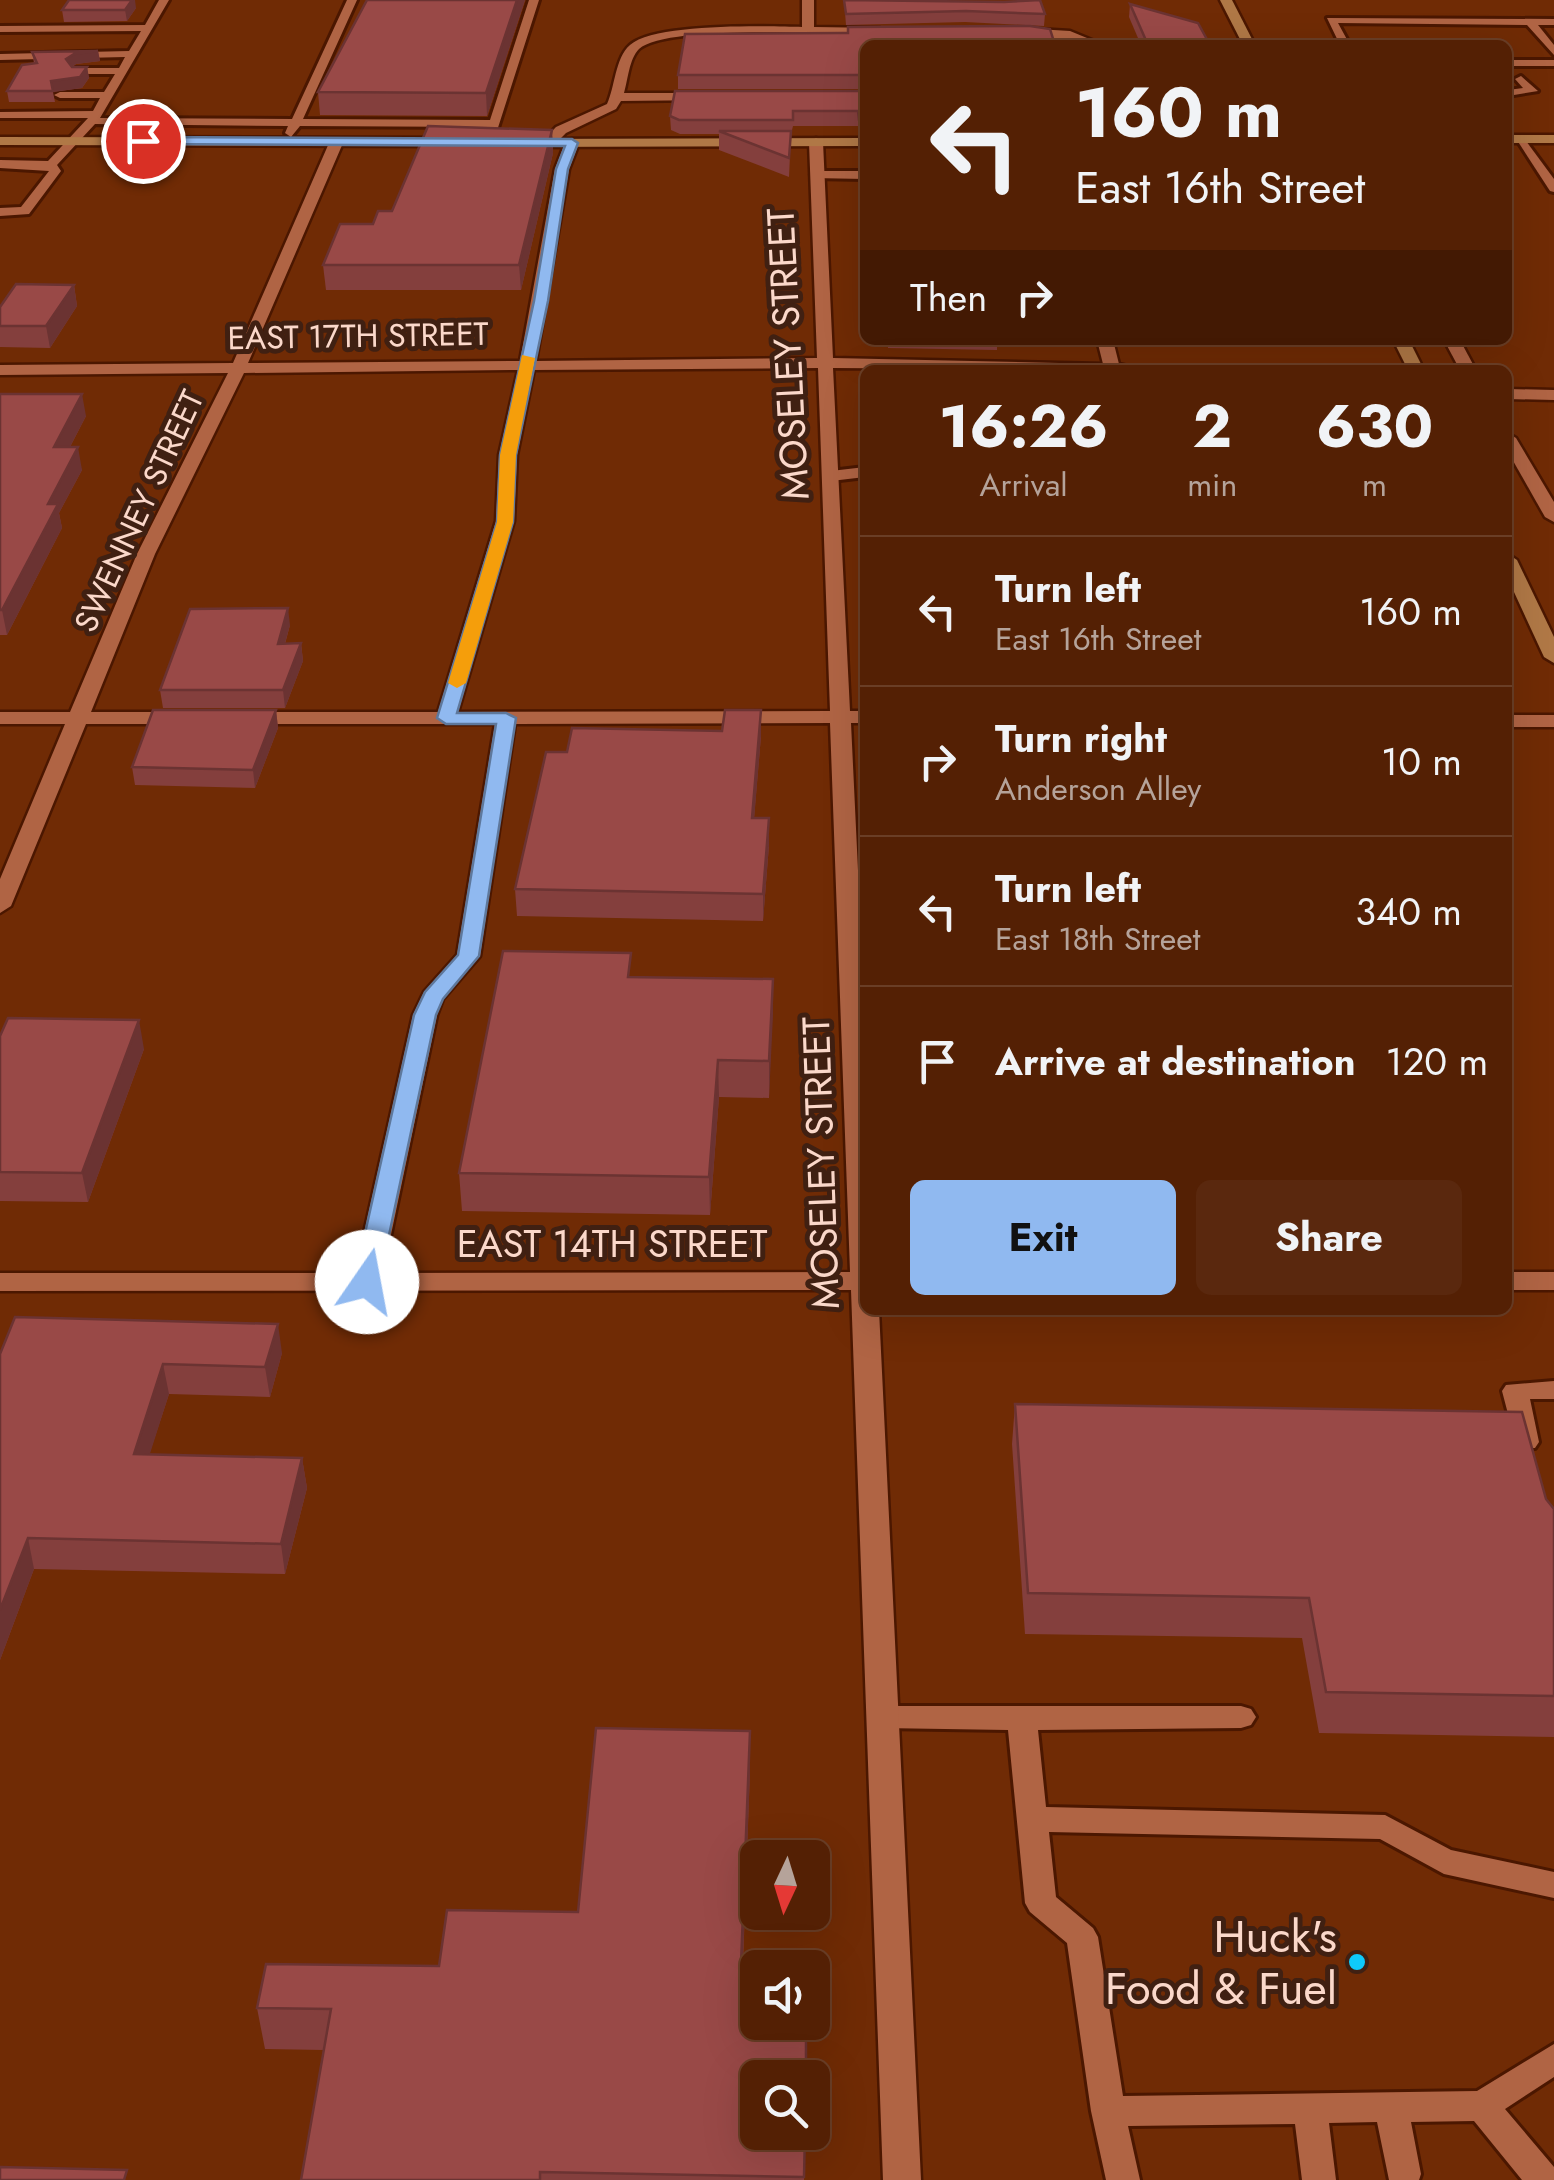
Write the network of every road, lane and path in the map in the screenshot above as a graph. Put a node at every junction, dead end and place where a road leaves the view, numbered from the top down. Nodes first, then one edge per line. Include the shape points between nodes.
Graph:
1 (164, 0) edge
2 (352, 0) edge
3 (534, 0) edge
4 (808, 0) edge
5 (1226, 0) edge
6 (1410, 9) dead end
7 (1420, 20) junction
8 (1530, 22) junction
9 (1554, 22) edge
10 (0, 28) edge
11 (808, 31) junction
12 (901, 32) edge
13 (1012, 32) edge
14 (145, 33) junction
15 (0, 38) edge
16 (1085, 40) edge
17 (1246, 40) edge
18 (1342, 40) edge
19 (1554, 52) edge
20 (132, 54) junction
21 (0, 55) edge
22 (1554, 63) edge
23 (1513, 69) edge
24 (76, 71) edge
25 (121, 71) junction
26 (1512, 93) edge
27 (107, 94) junction
28 (60, 95) edge
29 (618, 97) junction
30 (732, 97) edge
31 (0, 115) edge
32 (94, 118) junction
33 (295, 124) junction
34 (494, 124) junction
35 (1554, 138) edge
36 (1513, 139) edge
37 (71, 140) junction
38 (0, 141) edge
39 (287, 142) junction
40 (488, 142) junction
41 (816, 142) junction
42 (860, 142) edge
43 (336, 143) junction
44 (548, 143) junction
45 (572, 143) junction
46 (0, 164) edge
47 (51, 165) junction
48 (818, 175) junction
49 (860, 175) edge
50 (1554, 188) edge
51 (0, 215) edge
52 (526, 363) junction
53 (826, 363) junction
54 (922, 365) edge
55 (238, 369) junction
56 (0, 370) edge
57 (1512, 394) edge
58 (1554, 395) edge
59 (1512, 445) edge
60 (860, 473) edge
61 (831, 476) junction
62 (1554, 517) edge
63 (1512, 568) edge
64 (1554, 656) edge
65 (853, 717) edge
66 (0, 718) edge
67 (80, 718) junction
68 (446, 718) junction
69 (506, 718) junction
70 (1512, 721) edge
71 (1554, 721) edge
72 (0, 906) edge
73 (860, 1076) edge
74 (1512, 1280) edge
75 (860, 1281) edge
76 (1554, 1281) edge
77 (0, 1282) edge
78 (367, 1282) junction
79 (865, 1315) edge
80 (1554, 1390) edge
81 (1534, 1471) edge
82 (882, 1717) junction
83 (1241, 1717) dead end
84 (1022, 1719) junction
85 (1032, 1820) junction
86 (1554, 1885) edge
87 (1554, 2059) edge
88 (1310, 2106) junction
89 (1482, 2106) junction
90 (1391, 2107) junction
91 (1108, 2110) junction
92 (1404, 2174) dead end
93 (902, 2180) edge
94 (1123, 2180) edge
95 (1319, 2180) edge
96 (1544, 2180) edge

1 - 14 lane
2 - 33 lane
3 - 34 lane
4 - 11 street
5 - 17 street
6 - 7 lane
7 - 8 lane
7 - 18 lane via 1331,20
8 - 9 lane
8 - 19 lane
10 - 14 lane
11 - 12 street
11 - 29 street via 651,37 632,49
13 - 16 street
14 - 15 lane
14 - 20 lane
20 - 21 lane
20 - 25 lane
22 - 23 lane
23 - 26 lane via 1532,91
24 - 25 lane
25 - 27 lane
27 - 28 lane
27 - 32 lane
29 - 30 street
29 - 44 street
31 - 32 lane
32 - 33 lane
32 - 37 lane
33 - 34 lane
33 - 39 lane
34 - 40 lane
35 - 36 street
36 - 50 lane
37 - 38 street
37 - 39 street
37 - 47 lane
39 - 43 street
40 - 43 street
40 - 44 street
41 - 42 street
41 - 45 street
41 - 48 street, MOSELEY STREET
43 - 55 street, SWENNEY STREET
44 - 45 street
45 - 52 street
46 - 47 lane
47 - 51 lane via 56,171 26,212
48 - 49 lane
48 - 53 street, MOSELEY STREET
52 - 53 street, EAST 17TH STREET
52 - 55 street, EAST 17TH STREET
52 - 68 street via 508,455 505,522
53 - 54 street, EAST 17TH STREET
53 - 61 street, MOSELEY STREET
55 - 56 street, EAST 17TH STREET
55 - 67 street, SWENNEY STREET via 146,554
57 - 58 street
59 - 62 street
60 - 61 lane
61 - 65 street, MOSELEY STREET
63 - 64 street
65 - 69 street
65 - 73 street, MOSELEY STREET
66 - 67 street
67 - 68 street
67 - 72 street, SWENNEY STREET
68 - 69 street
69 - 78 street via 468,956 425,1015
70 - 71 street
74 - 76 street
75 - 78 street, EAST 14TH STREET
77 - 78 street, EAST 14TH STREET
79 - 82 street, MOSELEY STREET
80 - 81 lane via 1515,1391
82 - 84 lane
82 - 93 street, MOSELEY STREET
83 - 84 lane
84 - 85 lane
85 - 86 lane via 1385,1827 1444,1861
85 - 91 lane via 1041,1903 1082,1937
87 - 89 lane
88 - 90 lane
88 - 91 lane
88 - 95 lane
89 - 90 lane
89 - 96 lane
90 - 92 lane
91 - 94 lane

